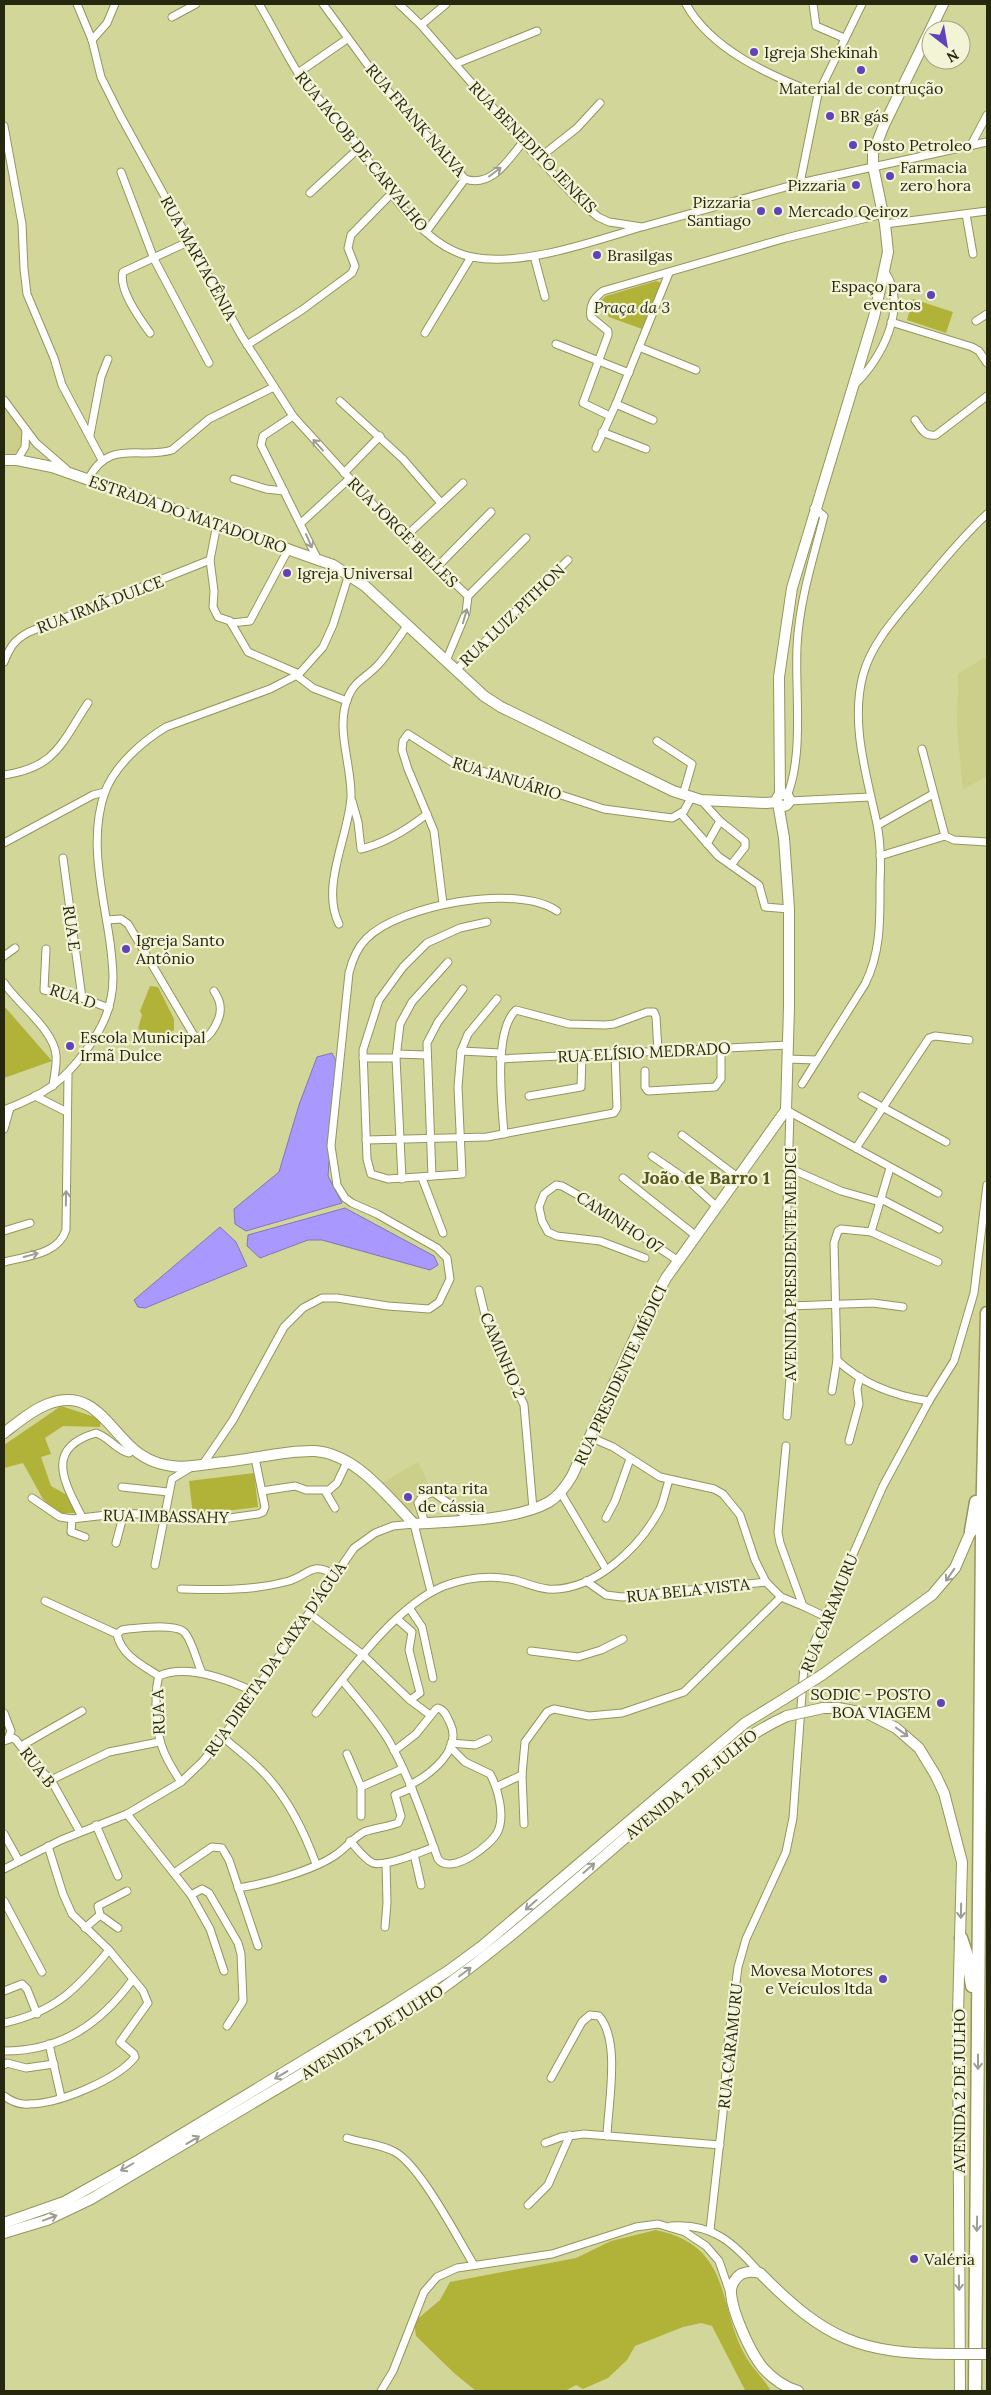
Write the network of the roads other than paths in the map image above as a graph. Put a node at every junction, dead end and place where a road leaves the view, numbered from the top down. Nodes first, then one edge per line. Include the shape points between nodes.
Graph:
1 (78, 4) edge
2 (115, 4) edge
3 (196, 4) edge
4 (259, 4) edge
5 (323, 4) edge
6 (399, 4) edge
7 (446, 4) edge
8 (814, 4) edge
9 (862, 4) edge
10 (943, 4) edge
11 (686, 5) edge
12 (172, 17) dead end
13 (421, 25) junction
14 (537, 31) dead end
15 (844, 38) junction
16 (347, 39) junction
17 (92, 40) junction
18 (455, 64) junction
19 (298, 74) junction
20 (818, 94) junction
21 (600, 103) dead end
22 (987, 115) edge
23 (4, 126) edge
24 (523, 142) junction
25 (987, 142) edge
26 (971, 145) junction
27 (359, 148) junction
28 (539, 158) junction
29 (873, 166) junction
30 (121, 172) dead end
31 (465, 179) junction
32 (800, 183) junction
33 (310, 193) dead end
34 (392, 193) junction
35 (987, 212) edge
36 (966, 214) junction
37 (884, 219) junction
38 (642, 227) junction
39 (426, 232) junction
40 (190, 241) junction
41 (973, 254) dead end
42 (534, 256) junction
43 (471, 257) junction
44 (154, 259) junction
45 (885, 272) junction
46 (669, 273) junction
47 (545, 297) dead end
48 (987, 314) edge
49 (976, 320) dead end
50 (891, 322) junction
51 (150, 333) dead end
52 (425, 333) dead end
53 (556, 344) dead end
54 (247, 345) junction
55 (639, 347) junction
56 (108, 360) dead end
57 (598, 361) junction
58 (209, 363) dead end
59 (987, 363) edge
60 (696, 370) dead end
61 (628, 373) junction
62 (274, 386) junction
63 (852, 387) junction
64 (987, 396) edge
65 (4, 400) edge
66 (340, 401) dead end
67 (616, 404) junction
68 (293, 416) junction
69 (610, 416) junction
70 (653, 420) dead end
71 (915, 420) dead end
72 (26, 430) junction
73 (602, 432) junction
74 (90, 436) junction
75 (380, 436) junction
76 (596, 448) dead end
77 (646, 449) dead end
78 (4, 460) edge
79 (17, 460) junction
80 (102, 460) junction
81 (73, 474) junction
82 (346, 476) junction
83 (234, 479) dead end
84 (88, 480) junction
85 (464, 483) dead end
86 (284, 492) junction
87 (442, 503) junction
88 (814, 508) junction
89 (491, 512) dead end
90 (987, 514) edge
91 (301, 523) junction
92 (217, 524) junction
93 (405, 537) junction
94 (526, 538) dead end
95 (289, 548) junction
96 (317, 558) junction
97 (210, 560) junction
98 (568, 560) dead end
99 (437, 567) junction
100 (348, 574) junction
101 (468, 596) junction
102 (231, 623) junction
103 (408, 625) junction
104 (446, 661) junction
105 (4, 662) edge
106 (456, 670) junction
107 (297, 675) junction
108 (347, 701) junction
109 (88, 703) dead end
110 (657, 741) dead end
111 (922, 749) dead end
112 (4, 775) edge
113 (105, 792) junction
114 (933, 794) junction
115 (351, 796) junction
116 (870, 797) junction
117 (692, 798) junction
118 (783, 799) junction
119 (427, 814) junction
120 (681, 814) junction
121 (720, 821) junction
122 (878, 825) junction
123 (945, 836) junction
124 (987, 842) edge
125 (4, 843) edge
126 (707, 844) junction
127 (880, 856) junction
128 (63, 858) dead end
129 (731, 865) junction
130 (444, 904) junction
131 (789, 909) junction
132 (557, 911) dead end
133 (107, 920) junction
134 (487, 922) dead end
135 (339, 924) dead end
136 (15, 948) dead end
137 (46, 949) dead end
138 (4, 956) edge
139 (448, 962) dead end
140 (4, 982) edge
141 (463, 989) dead end
142 (214, 991) dead end
143 (82, 998) junction
144 (497, 999) dead end
145 (109, 1008) junction
146 (969, 1040) dead end
147 (788, 1045) junction
148 (721, 1049) junction
149 (461, 1051) junction
150 (658, 1051) junction
151 (615, 1054) junction
152 (426, 1055) junction
153 (582, 1055) junction
154 (396, 1056) junction
155 (501, 1056) junction
156 (363, 1058) junction
157 (787, 1059) junction
158 (816, 1060) junction
159 (645, 1071) dead end
160 (68, 1075) junction
161 (802, 1084) dead end
162 (53, 1086) junction
163 (35, 1096) junction
164 (529, 1096) dead end
165 (862, 1096) dead end
166 (884, 1108) junction
167 (7, 1109) edge
168 (788, 1111) junction
169 (67, 1112) junction
170 (4, 1129) edge
171 (504, 1134) junction
172 (682, 1135) dead end
173 (461, 1138) junction
174 (366, 1140) junction
175 (398, 1140) junction
176 (430, 1140) junction
177 (946, 1142) dead end
178 (856, 1148) junction
179 (652, 1156) dead end
180 (789, 1168) junction
181 (890, 1168) junction
182 (432, 1176) junction
183 (422, 1178) junction
184 (623, 1178) dead end
185 (739, 1178) junction
186 (402, 1179) junction
187 (987, 1185) edge
188 (938, 1193) dead end
189 (880, 1201) junction
190 (717, 1207) junction
191 (30, 1223) dead end
192 (939, 1229) dead end
193 (4, 1232) edge
194 (871, 1232) junction
195 (444, 1233) dead end
196 (695, 1235) junction
197 (645, 1258) dead end
198 (677, 1260) junction
199 (4, 1262) edge
200 (938, 1262) dead end
201 (479, 1290) dead end
202 (835, 1304) junction
203 (789, 1306) junction
204 (903, 1307) dead end
205 (987, 1313) edge
206 (985, 1358) junction
207 (836, 1360) junction
208 (860, 1377) junction
209 (832, 1391) dead end
210 (929, 1402) junction
211 (787, 1416) dead end
212 (4, 1433) edge
213 (590, 1437) junction
214 (849, 1441) dead end
215 (786, 1446) dead end
216 (134, 1449) junction
217 (255, 1458) junction
218 (630, 1458) junction
219 (347, 1462) junction
220 (199, 1465) junction
221 (669, 1480) junction
222 (122, 1487) dead end
223 (262, 1491) junction
224 (325, 1491) junction
225 (168, 1492) junction
226 (561, 1493) junction
227 (32, 1498) dead end
228 (335, 1508) dead end
229 (533, 1509) junction
230 (124, 1513) junction
231 (164, 1515) junction
232 (82, 1517) junction
233 (606, 1518) dead end
234 (72, 1519) junction
235 (472, 1520) junction
236 (420, 1523) junction
237 (971, 1531) joint
238 (85, 1537) dead end
239 (116, 1543) dead end
240 (155, 1565) dead end
241 (606, 1569) junction
242 (335, 1574) junction
243 (586, 1581) junction
244 (766, 1582) junction
245 (181, 1588) dead end
246 (431, 1592) junction
247 (781, 1597) junction
248 (45, 1601) dead end
249 (803, 1606) junction
250 (410, 1609) junction
251 (310, 1614) junction
252 (824, 1616) junction
253 (397, 1619) junction
254 (117, 1634) junction
255 (623, 1639) dead end
256 (531, 1651) dead end
257 (362, 1654) junction
258 (202, 1673) junction
259 (159, 1676) junction
260 (434, 1678) dead end
261 (342, 1680) junction
262 (255, 1692) junction
263 (410, 1700) junction
264 (82, 1710) dead end
265 (4, 1713) edge
266 (316, 1713) dead end
267 (430, 1715) junction
268 (222, 1737) junction
269 (488, 1739) dead end
270 (6, 1740) edge
271 (159, 1742) junction
272 (451, 1745) junction
273 (21, 1746) junction
274 (394, 1751) junction
275 (347, 1754) dead end
276 (402, 1769) junction
277 (522, 1775) junction
278 (51, 1780) junction
279 (182, 1782) junction
280 (361, 1787) junction
281 (411, 1787) junction
282 (496, 1787) junction
283 (127, 1814) junction
284 (361, 1816) dead end
285 (524, 1824) dead end
286 (96, 1825) junction
287 (80, 1832) junction
288 (4, 1834) edge
289 (350, 1841) junction
290 (48, 1846) junction
291 (434, 1848) junction
292 (414, 1854) junction
293 (18, 1861) junction
294 (386, 1862) junction
295 (316, 1864) junction
296 (4, 1869) edge
297 (174, 1873) junction
298 (118, 1876) dead end
299 (421, 1885) dead end
300 (238, 1888) junction
301 (127, 1891) dead end
302 (191, 1895) junction
303 (4, 1901) edge
304 (100, 1915) junction
305 (384, 1927) dead end
306 (85, 1928) junction
307 (118, 1928) dead end
308 (961, 1938) junction
309 (258, 1946) dead end
310 (109, 1950) junction
311 (224, 1971) dead end
312 (42, 1972) dead end
313 (133, 1979) junction
314 (4, 1991) edge
315 (38, 2014) junction
316 (4, 2023) edge
317 (226, 2026) dead end
318 (978, 2031) junction
319 (49, 2044) junction
320 (4, 2050) edge
321 (4, 2064) edge
322 (54, 2064) junction
323 (551, 2078) dead end
324 (4, 2096) edge
325 (61, 2097) junction
326 (570, 2135) junction
327 (607, 2136) junction
328 (347, 2138) dead end
329 (545, 2143) dead end
330 (720, 2145) junction
331 (528, 2205) dead end
332 (4, 2223) edge
333 (668, 2226) junction
334 (710, 2230) junction
335 (4, 2233) edge
336 (474, 2265) junction
337 (760, 2273) junction
338 (730, 2293) junction
339 (987, 2354) edge
340 (959, 2390) edge
341 (381, 2391) edge
342 (798, 2391) edge
343 (975, 2391) edge

1 - 17 street, RUA MARTACÊNIA
2 - 17 street via 107,23
3 - 12 street
4 - 19 street, RUA JACOB DE CARVALHO
5 - 16 street, RUA FRANK NALVA
6 - 13 street, RUA BENEDITO JENKIS
7 - 13 street
8 - 15 street via 816,26
9 - 15 street
10 - 29 main road via 884,124 873,153
11 - 20 street via 702,28 728,49
13 - 18 street, RUA BENEDITO JENKIS
14 - 18 street
15 - 20 street
16 - 19 street
16 - 31 street, RUA FRANK NALVA
17 - 40 street, RUA MARTACÊNIA via 101,77 109,94
18 - 24 street, RUA BENEDITO JENKIS
19 - 27 street, RUA JACOB DE CARVALHO
20 - 32 street
21 - 28 street via 577,128
22 - 26 street
23 - 74 street via 22,224 27,294 62,385
24 - 28 street, RUA BENEDITO JENKIS
31 -> 24 street, RUA FRANK NALVA via 473,181 491,176
25 - 26 street, RUA BENEDITO JENKIS
26 - 29 street, RUA BENEDITO JENKIS
27 - 33 street
27 - 34 street, RUA JACOB DE CARVALHO
28 - 38 street, RUA BENEDITO JENKIS via 598,217
29 - 32 street, RUA BENEDITO JENKIS
29 - 37 main road
30 - 44 street
31 - 39 street
32 - 38 street, RUA BENEDITO JENKIS
34 - 39 street, RUA JACOB DE CARVALHO
34 - 54 street via 351,235 348,248 355,266 352,273
35 - 36 street
36 - 37 street
36 - 41 street
37 - 45 main road via 888,252
37 - 46 street via 786,238
38 - 42 street, RUA JACOB DE CARVALHO
39 - 43 street, RUA JACOB DE CARVALHO via 446,248
40 - 44 street
40 - 54 street, RUA MARTACÊNIA
42 - 43 street, RUA JACOB DE CARVALHO
42 - 47 street
43 - 52 street
44 - 51 street via 128,269 122,275 134,311
44 - 58 street
45 - 50 street via 894,288
45 - 63 main road
46 - 55 street
46 - 57 street via 603,291 592,301 590,312 595,322 608,330
48 - 49 street
50 - 59 street via 972,347
50 - 63 street via 878,358
53 - 57 street
54 - 62 street, RUA MARTACÊNIA
55 - 60 street
55 - 61 street
56 - 74 street via 101,377
57 - 61 street
57 - 69 street via 584,399 585,405
61 - 67 street
62 - 68 street, RUA MARTACÊNIA
62 - 80 street via 209,419 172,450 133,452
63 - 88 main road
64 - 71 street via 936,435 924,433
65 - 72 street
66 - 75 street
67 - 69 street
67 - 70 street
82 -> 68 street, RUA JORGE BELLES
68 - 86 street via 260,441 262,452
69 - 73 street
72 - 79 street via 24,447
72 - 81 street via 44,451
73 - 76 street
73 - 77 street
74 - 80 street
75 - 82 street
75 - 87 street
78 - 79 main road, ESTRADA DO MATADOURO
79 - 81 main road, ESTRADA DO MATADOURO
80 - 84 street
81 - 84 main road, ESTRADA DO MATADOURO
82 - 91 street
82 - 93 street, RUA JORGE BELLES
83 - 86 street
84 - 92 main road, ESTRADA DO MATADOURO
85 - 87 street
86 - 91 street
87 - 93 street
88 - 118 main road via 792,588 779,677
88 - 118 street via 824,516 802,605 797,646 793,782
89 - 99 street
90 - 116 street via 950,552 898,615 870,656 859,696 862,760
91 -> 96 street
92 - 95 main road, ESTRADA DO MATADOURO
92 - 97 street
93 - 99 street, RUA JORGE BELLES
94 - 101 street
95 - 96 main road, ESTRADA DO MATADOURO
95 - 102 street via 253,617 248,622
96 - 100 main road, ESTRADA DO MATADOURO
97 - 102 street via 215,613 218,618
97 - 105 street, RUA IRMÃ DULCE via 29,632 15,640
98 - 106 street, RUA LUIZ PITHON
99 - 101 street, RUA JORGE BELLES
100 - 103 main road, ESTRADA DO MATADOURO via 366,586
100 - 107 street via 323,647
104 -> 101 street, RUA JORGE BELLES via 466,613
102 - 107 street via 248,652
103 - 104 main road, ESTRADA DO MATADOURO
103 - 108 street via 377,666 353,688
104 - 106 main road, ESTRADA DO MATADOURO
106 - 117 main road, ESTRADA DO MATADOURO via 484,696 515,715
107 - 108 street via 313,688
107 - 113 street via 270,689 183,719 151,736 120,768
108 - 115 street via 344,727
109 - 112 street via 48,760 24,771
110 - 117 street via 692,764
111 - 114 street
113 - 125 street via 93,795
113 - 133 street via 98,846
114 - 122 street
114 - 123 street
115 - 119 street via 361,849 405,830
115 - 135 street via 335,862 334,909
116 - 118 street
116 - 122 street
117 - 118 main road, ESTRADA DO MATADOURO via 766,804
117 - 120 street
117 - 121 street
118 - 131 main road
119 - 120 street, RUA JANUÁRIO via 404,760 403,741 408,734 455,764 589,805 664,818
119 - 130 street, RUA JANUÁRIO via 436,844
120 - 126 street
121 - 126 street
121 - 129 street via 745,841 745,847
122 - 127 street
123 - 124 street via 954,840
123 - 127 street
126 - 129 street
127 - 158 street via 880,927 873,967
128 - 143 street, RUA E
129 - 131 street via 759,885 764,907
130 - 132 street via 517,899 547,904
130 - 220 street via 410,914 377,930 363,943 352,961 331,1146 335,1176 345,1198 430,1243 447,1258 450,1278 444,1294 429,1309 337,1298 322,1298 303,1308 284,1327 234,1420
131 - 147 main road
133 - 142 street via 121,919 128,924 199,1040 210,1035 220,1013 220,1002
133 - 145 street via 113,971
134 - 156 street via 445,932 418,950 379,1000 366,1036
136 - 138 street
137 - 143 street, RUA D via 44,990
139 - 154 street via 404,1014
140 - 162 street via 41,1025 55,1048
141 - 152 street via 431,1032
143 - 145 street, RUA D
144 - 149 street via 468,1034
145 - 160 street via 98,1033
146 - 166 street via 930,1038
147 - 148 street, RUA ELÍSIO MEDRADO
147 - 157 main road
148 - 150 street, RUA ELÍSIO MEDRADO
148 - 159 street via 721,1079 715,1087 648,1091
149 - 155 street, RUA ELÍSIO MEDRADO
149 - 173 street via 458,1087
150 - 151 street, RUA ELÍSIO MEDRADO
150 - 155 street via 654,1012 605,1025 569,1024 519,1010 511,1017
151 - 153 street, RUA ELÍSIO MEDRADO
151 - 171 street via 616,1111
152 - 154 street
152 - 176 street
153 - 155 street, RUA ELÍSIO MEDRADO
153 - 164 street via 582,1084 574,1090
154 - 156 street
154 - 175 street
155 - 171 street
156 - 174 street
157 - 158 street
157 - 168 main road
158 - 161 street
160 - 162 street
160 - 169 street
162 - 163 street
163 - 167 street
163 - 169 street
165 - 166 street
166 - 177 street
166 - 178 street
167 - 170 street
168 - 178 street
168 - 180 street, AVENIDA PRESIDENTE MEDICI
168 - 185 main road, RUA PRESIDENTE MÉDICI
199 -> 169 street via 52,1249 63,1238 66,1230
171 - 173 street
172 - 185 street
173 - 176 street
173 - 182 street via 462,1174
174 - 175 street
174 - 186 street via 370,1174 382,1179
175 - 176 street
175 - 186 street
176 - 182 street
178 - 181 street
179 - 190 street via 690,1182
180 - 189 street via 841,1191
180 - 203 street, AVENIDA PRESIDENTE MEDICI
181 - 188 street
181 - 189 street
182 - 183 street
183 - 186 street
183 - 195 street
184 - 196 street
185 - 190 main road, RUA PRESIDENTE MÉDICI
187 - 210 street, RUA CARAMURU via 974,1293 954,1361
189 - 192 street
189 - 194 street
190 - 196 main road, RUA PRESIDENTE MÉDICI
191 - 193 street
194 - 200 street
194 - 202 street via 841,1229 836,1233
196 - 198 main road, RUA PRESIDENTE MÉDICI
197 - 198 street, CAMINHO 07 via 600,1241 548,1232 539,1206 544,1194 556,1185 562,1186
198 - 213 main road, RUA PRESIDENTE MÉDICI via 642,1322
201 - 229 street, CAMINHO 2 via 488,1327 524,1405
202 - 203 street
202 - 204 street via 873,1303
202 - 207 street
203 - 211 street, AVENIDA PRESIDENTE MEDICI via 791,1365
205 - 206 highway
206 - 237 highway via 979,1376 976,1507
206 - 318 highway
207 - 208 street
207 - 209 street
208 - 210 street via 894,1395
208 - 214 street via 857,1389 860,1404
210 - 252 street, RUA CARAMURU via 883,1486
212 - 216 main road via 47,1404 61,1400 78,1402 98,1410
213 - 218 street
213 - 226 main road, RUA PRESIDENTE MÉDICI
215 - 249 street via 778,1532
216 - 220 main road via 165,1465
216 - 232 street via 124,1452 96,1432 65,1451 63,1472
217 - 219 main road via 317,1452
217 - 220 main road
217 - 223 street, RUA IMBASSAHY
218 - 221 street
218 - 233 street
219 - 224 street via 337,1483
219 - 236 main road
220 - 225 street via 173,1477
221 - 241 street via 660,1508 644,1532 628,1552
221 - 244 street via 714,1489 730,1500 740,1515
222 - 225 street
223 - 224 street via 294,1486
223 - 231 street, RUA IMBASSAHY via 265,1508 262,1513 215,1520
224 - 228 street
225 - 231 street
226 - 229 main road, RUA PRESIDENTE MÉDICI
226 - 241 street
227 - 234 street via 60,1517
229 - 235 main road, RUA PRESIDENTE MÉDICI
230 - 231 street, RUA IMBASSAHY
230 - 232 street, RUA IMBASSAHY
230 - 239 street
231 - 240 street
232 - 234 street, RUA IMBASSAHY
234 - 238 street, RUA IMBASSAHY via 71,1532
235 - 236 main road, RUA PRESIDENTE MÉDICI
235 - 236 street via 433,1492 418,1503
236 - 242 street, RUA DIRETA DA CAIXA D'ÁGUA via 393,1526 366,1538 354,1548
236 - 246 street
237 -> 332 main road, AVENIDA 2 DE JULHO, bridge via 955,1568 932,1595 822,1675 745,1723 496,1935 448,1971 312,2057 87,2190 44,2210
241 - 243 street
242 - 245 street via 326,1569 313,1569 292,1580 258,1588
242 - 251 street, RUA DIRETA DA CAIXA D'ÁGUA
243 - 244 street, RUA BELA VISTA via 600,1593 613,1597 661,1595
243 - 246 street via 553,1589 492,1577 457,1582
244 - 247 street
246 - 250 street
247 - 249 street
247 - 277 street via 684,1692 622,1713 590,1716 554,1709 547,1712 525,1742
248 - 254 street
249 - 252 street
250 - 253 street
250 - 260 street via 422,1627
251 - 257 street
251 - 262 street, RUA DIRETA DA CAIXA D'ÁGUA
252 - 330 street, RUA CARAMURU via 802,1676 789,1843 746,1939 740,1960 728,2043
253 - 257 street
253 - 263 street via 412,1632 409,1650 420,1692
254 - 258 street via 128,1629 182,1630
254 - 259 street via 126,1652
255 - 256 street via 578,1657
257 - 261 street
257 - 263 street
258 - 259 street, RUA A
258 - 262 street, RUA A
259 - 271 street, RUA A via 156,1718
261 - 266 street
261 - 274 street via 377,1723
262 - 268 street, RUA DIRETA DA CAIXA D'ÁGUA
263 - 267 street
264 - 273 street
265 - 270 street via 11,1731
267 - 272 street via 438,1708 445,1714 454,1732
267 - 274 street via 416,1734
268 - 279 street, RUA DIRETA DA CAIXA D'ÁGUA
268 - 295 street via 275,1786 300,1828
269 - 272 street via 475,1745
270 - 273 street, RUA B via 16,1740
271 - 278 street via 109,1752
271 - 279 street, RUA A
272 - 281 street via 431,1773
272 - 282 street via 465,1762 490,1774
273 - 278 street, RUA B
274 - 276 street
275 - 280 street
276 - 280 street
276 - 281 street
277 - 282 street
277 - 285 street
278 - 287 street, RUA B
279 - 283 street, RUA DIRETA DA CAIXA D'ÁGUA
280 - 284 street
281 - 289 street via 395,1795 401,1816 398,1823 365,1832
281 - 291 street
282 - 291 street via 501,1814 495,1836 475,1854 448,1865 440,1862
283 - 286 street, RUA DIRETA DA CAIXA D'ÁGUA
283 - 297 street
286 - 287 street, RUA DIRETA DA CAIXA D'ÁGUA
286 - 298 street
287 - 290 street, RUA DIRETA DA CAIXA D'ÁGUA
288 - 293 street
289 - 294 street via 373,1863
289 - 295 street via 339,1854
290 - 293 street, RUA DIRETA DA CAIXA D'ÁGUA
290 - 306 street via 66,1904
291 - 292 street
292 - 294 street
292 - 299 street
293 - 296 street, RUA DIRETA DA CAIXA D'ÁGUA
294 - 305 street
295 - 300 street via 260,1885
297 - 300 street via 212,1847 220,1846
297 - 302 street
300 - 309 street
301 - 304 street via 98,1906
302 - 311 street via 210,1930
302 - 317 street via 202,1889 209,1893 239,1947 244,1996 241,2007
303 - 312 street
304 - 306 street
304 - 307 street
306 - 310 street
308 - 318 highway via 970,1969
335 -> 308 main road, AVENIDA 2 DE JULHO, bridge via 47,2220 91,2200 423,2002 514,1934 725,1754 763,1727 787,1716 823,1708 854,1710 883,1720 910,1738 927,1759 946,1800 962,1862
308 -> 340 main road, AVENIDA 2 DE JULHO via 958,2014
310 - 313 street
310 - 315 street via 76,1988
313 - 319 street via 100,2018 86,2028
313 - 325 street via 148,1998 146,2007 120,2042 135,2057 96,2084
314 - 315 street via 22,1984
315 - 316 street
318 -> 343 highway
319 - 320 street
319 - 322 street
321 - 322 street via 26,2068
322 - 325 street
323 - 327 street via 582,2022 590,2015 599,2016 608,2034 611,2063
324 - 325 street via 28,2104
326 - 327 street
326 - 329 street
326 - 331 street via 548,2185
327 - 330 street
328 - 336 street via 401,2156 437,2203
330 - 334 street, RUA CARAMURU
333 - 334 street
333 - 336 street via 647,2225 552,2254
333 - 338 street via 685,2232 706,2246 723,2269
334 - 337 street via 732,2244
336 - 341 street via 450,2270 429,2286 418,2304 393,2371
337 - 338 main road via 748,2271 738,2276
337 - 339 main road, bridge via 805,2316 850,2341 888,2351
338 - 342 main road via 750,2348 763,2367 775,2380

